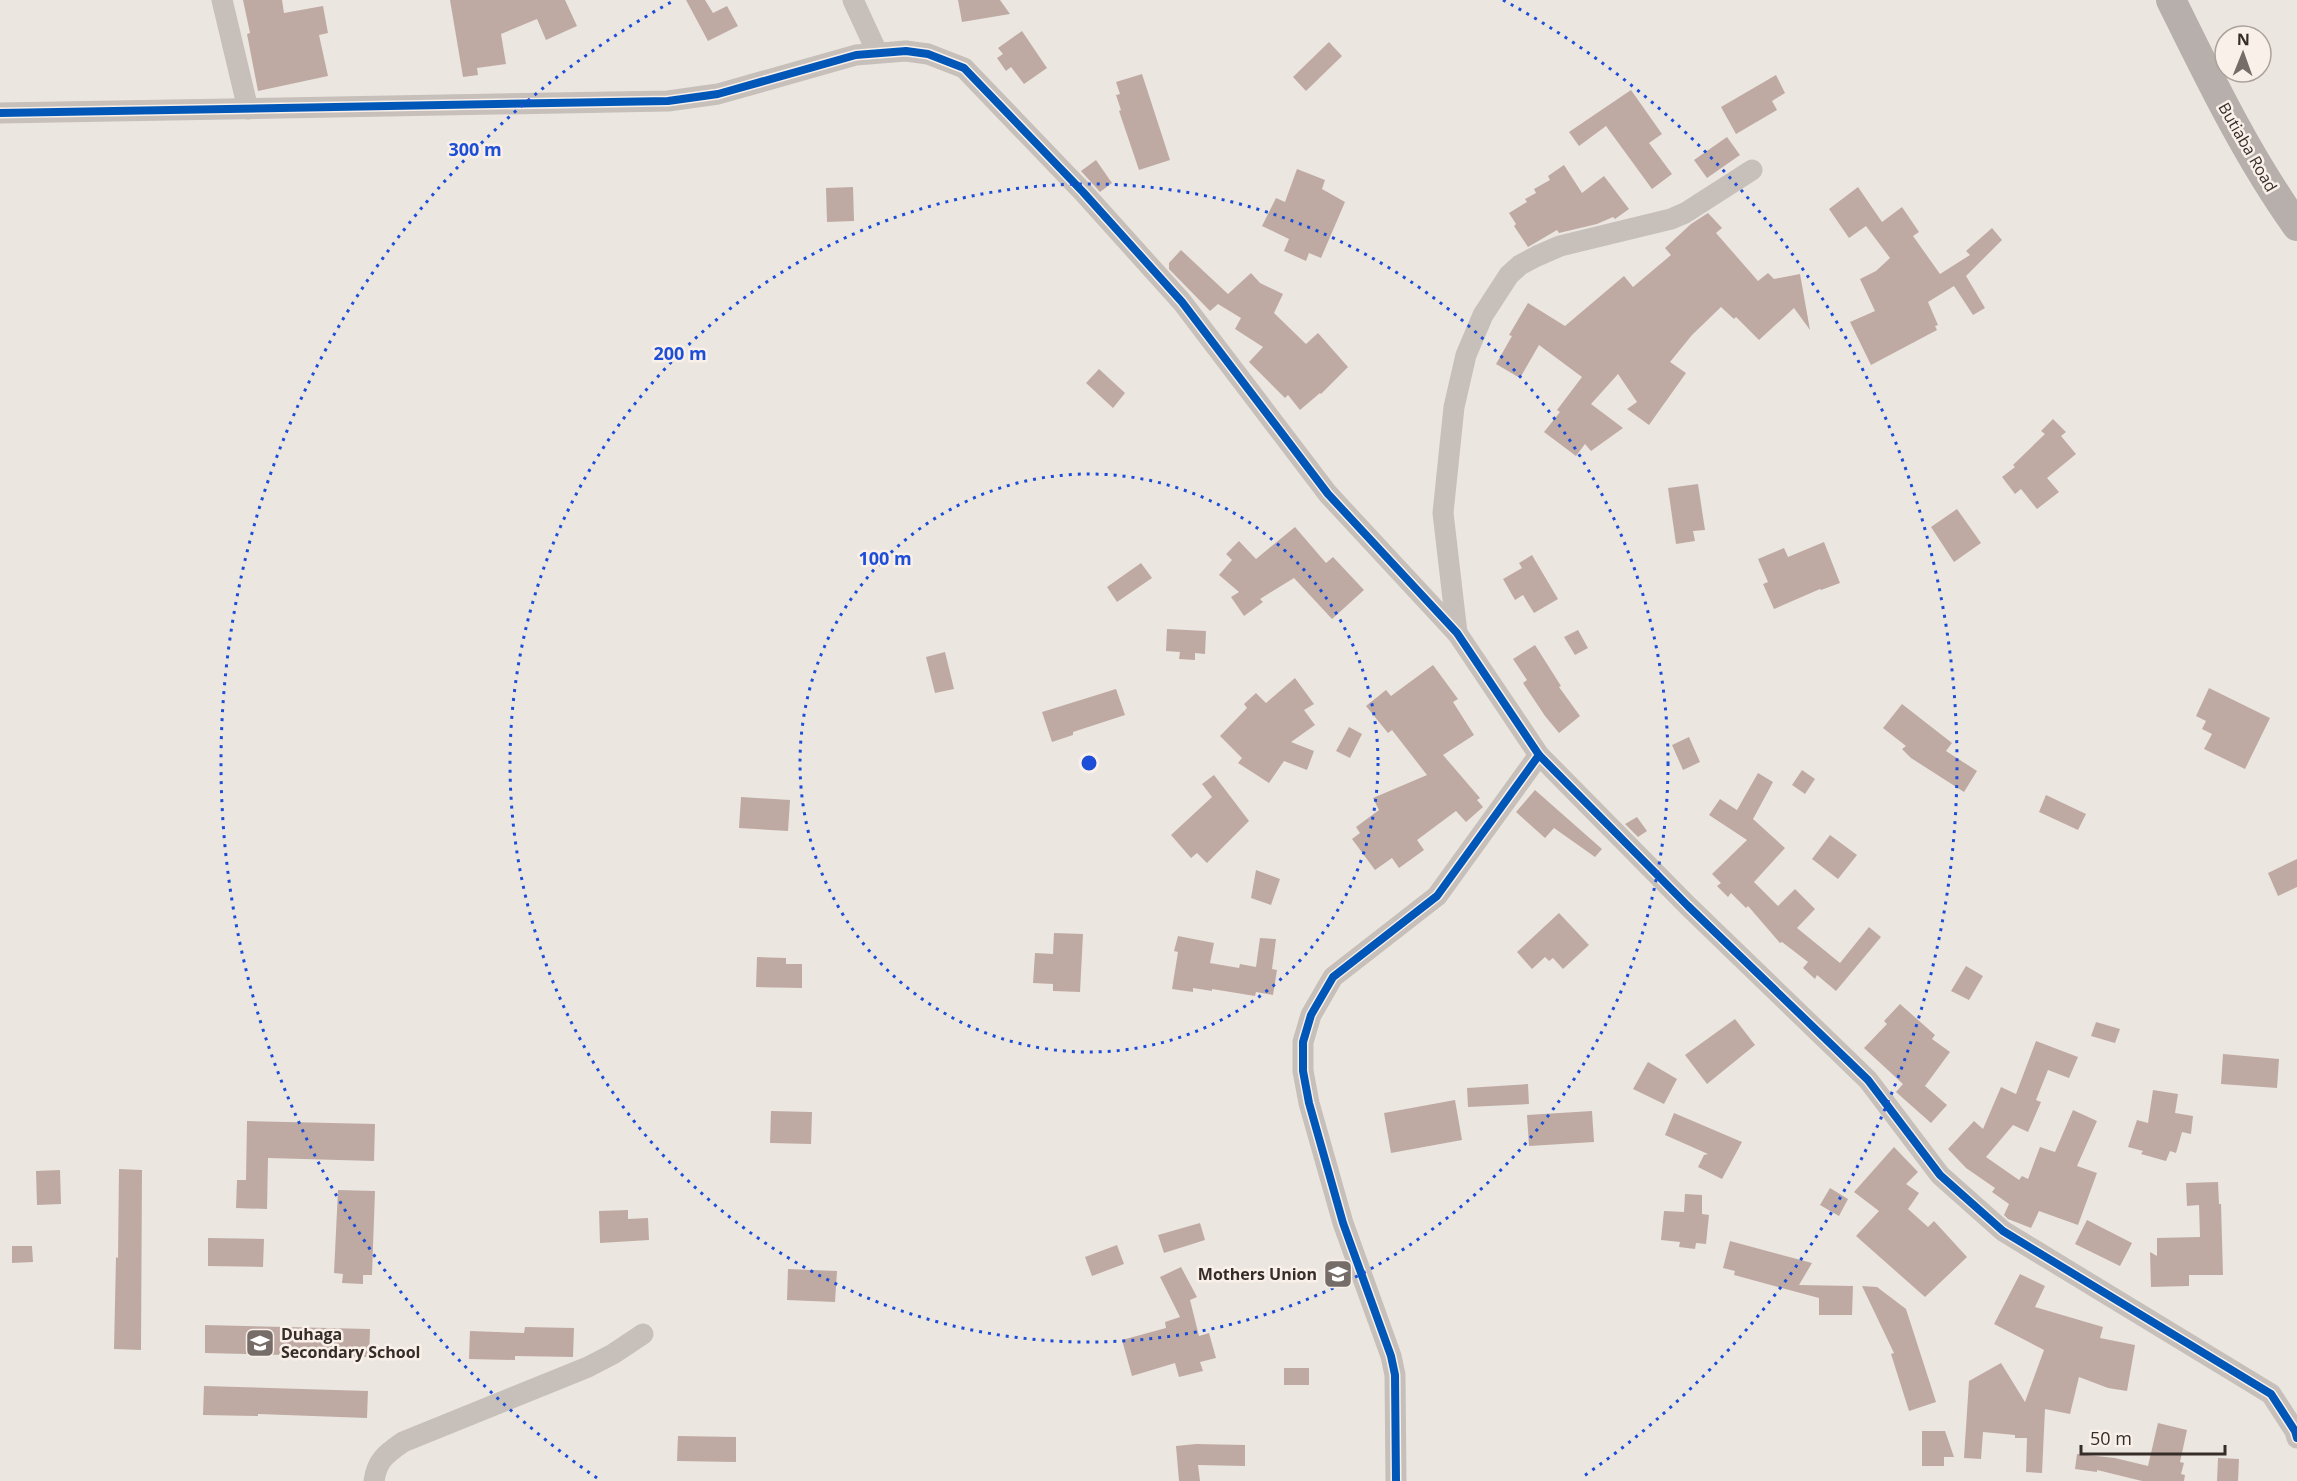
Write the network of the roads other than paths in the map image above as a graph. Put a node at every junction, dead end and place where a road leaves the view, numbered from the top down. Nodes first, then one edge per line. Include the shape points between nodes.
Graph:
1 (222, 0) edge
2 (853, 0) edge
3 (2171, 0) edge
4 (877, 52) junction
5 (248, 109) junction
6 (0, 113) edge
7 (1752, 170) dead end
8 (2297, 226) edge
9 (1457, 633) junction
10 (1539, 755) junction
11 (643, 1334) dead end
12 (2297, 1438) edge
13 (374, 1481) edge
14 (1396, 1481) edge

1 - 5 street
2 - 4 street
3 - 8 main road, Butiaba Road via 2216,90
4 - 5 street via 718,94 668,101
4 - 9 street via 927,54 964,68 1182,302 1328,494
5 - 6 street
7 - 9 street via 1671,219 1560,246 1520,265 1483,315 1466,355 1454,407 1443,513
9 - 10 street
10 - 12 street via 1868,1080 1940,1175 2003,1231 2271,1394
10 - 14 street via 1437,896 1333,977 1311,1015 1303,1042 1309,1103 1342,1222 1395,1374
11 - 13 street via 588,1367 403,1442 376,1467

